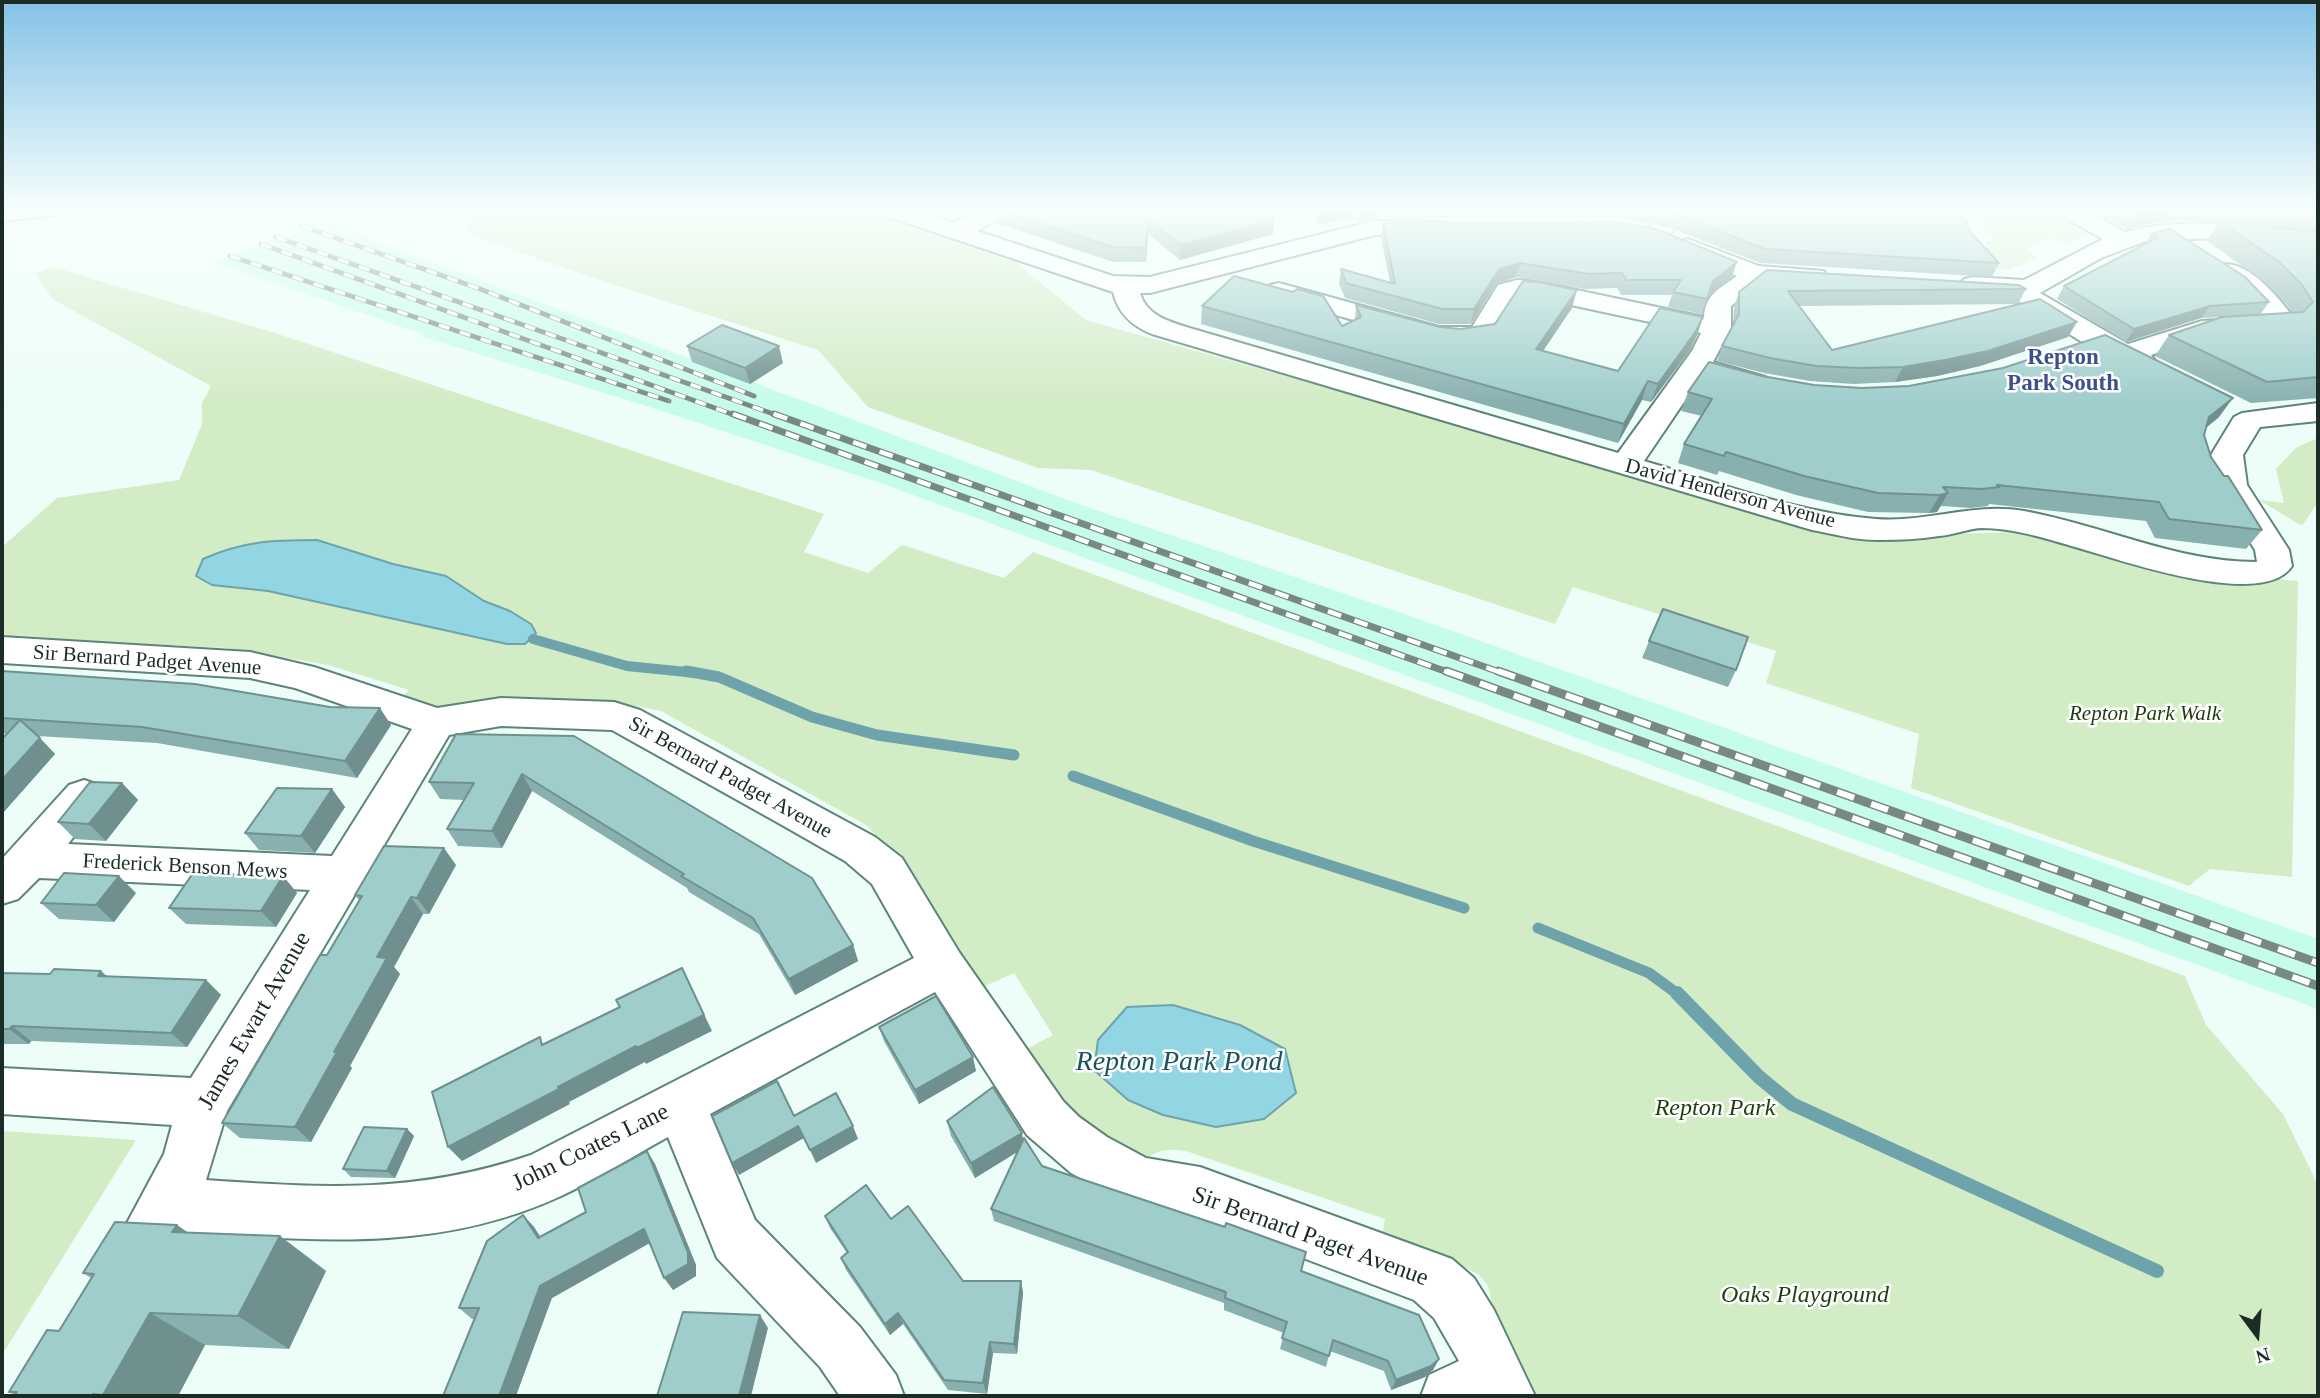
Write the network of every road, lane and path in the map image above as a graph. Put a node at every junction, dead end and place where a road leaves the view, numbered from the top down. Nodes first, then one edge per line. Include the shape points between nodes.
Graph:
1 (1085, 275) edge
2 (1194, 275) edge
3 (1234, 275) edge
4 (1753, 275) edge
5 (1780, 275) edge
6 (2052, 275) edge
7 (2238, 275) edge
8 (1837, 278) edge
9 (1946, 283) edge
10 (1125, 286) junction
11 (2019, 289) junction
12 (1717, 328) junction
13 (2097, 340) junction
14 (2060, 353) edge
15 (2126, 354) junction
16 (1694, 366) junction
17 (2161, 372) edge
18 (1775, 389) edge
19 (2318, 412) edge
20 (1625, 466) junction
21 (2, 650) edge
22 (436, 723) junction
23 (84, 796) edge
24 (15, 873) edge
25 (342, 874) junction
26 (943, 966) junction
27 (2, 1091) edge
28 (204, 1102) junction
29 (681, 1105) junction
30 (166, 1204) junction
31 (130, 1261) edge
32 (1484, 1389) edge
33 (875, 1396) edge

1 - 10 street
2 - 10 street
3 - 12 street via 1437,335 1482,334 1507,291 1517,288
4 - 12 street via 1718,303
5 - 8 street
6 - 11 street
7 - 15 street via 2282,321 2202,329
9 - 11 street
10 - 20 street, David Henderson Avenue via 1134,312 1161,327
11 - 13 street
12 - 16 street
13 - 14 street
13 - 15 street
15 - 17 street
16 - 18 street
16 - 20 street
19 - 20 street, David Henderson Avenue via 2241,413 2245,424 2228,455 2231,485 2272,550 2275,566 2264,573 2175,564 2023,521 1979,518 1878,530 1812,520
21 - 22 street, Sir Bernard Padget Avenue via 250,665 301,676
22 - 25 street, James Ewart Avenue
22 - 26 street, Sir Bernard Padget Avenue via 501,712 626,720 860,849 887,871
23 - 24 street, Frederick Benson Mews
24 - 25 street, Frederick Benson Mews
25 - 28 street, James Ewart Avenue
26 - 29 street, John Coates Lane
26 - 32 street, Sir Bernard Paget Avenue via 1045,1118 1061,1134 1139,1183 1200,1193 1432,1279 1454,1298
27 - 28 street
28 - 30 street, James Ewart Avenue via 187,1164
29 - 30 street, John Coates Lane via 542,1177 442,1206 388,1213
29 - 33 street via 736,1239 840,1347
30 - 31 street, James Ewart Avenue

